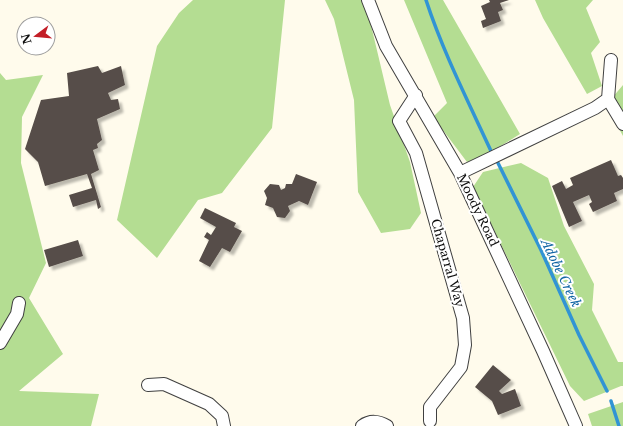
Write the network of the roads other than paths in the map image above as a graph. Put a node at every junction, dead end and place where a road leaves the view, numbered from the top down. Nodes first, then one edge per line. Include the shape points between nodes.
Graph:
1 (368, 0) edge
2 (611, 60) dead end
3 (416, 95) junction
4 (608, 99) junction
5 (623, 124) edge
6 (460, 174) junction
7 (19, 303) dead end
8 (0, 343) edge
9 (148, 385) dead end
10 (430, 424) edge
11 (224, 426) edge
12 (362, 426) edge
13 (387, 426) edge
14 (576, 426) edge

1 - 3 street, Moody Road via 386,46
2 - 4 street
3 - 6 street, Moody Road
3 - 10 street, Chaparral Way via 399,121 416,153 432,206 463,318 465,345 461,367 430,407
4 - 5 street
4 - 6 street via 595,108
6 - 14 street, Moody Road
7 - 8 street via 17,314
9 - 11 street via 164,384 209,404 222,416
12 - 13 street via 367,422 380,422

